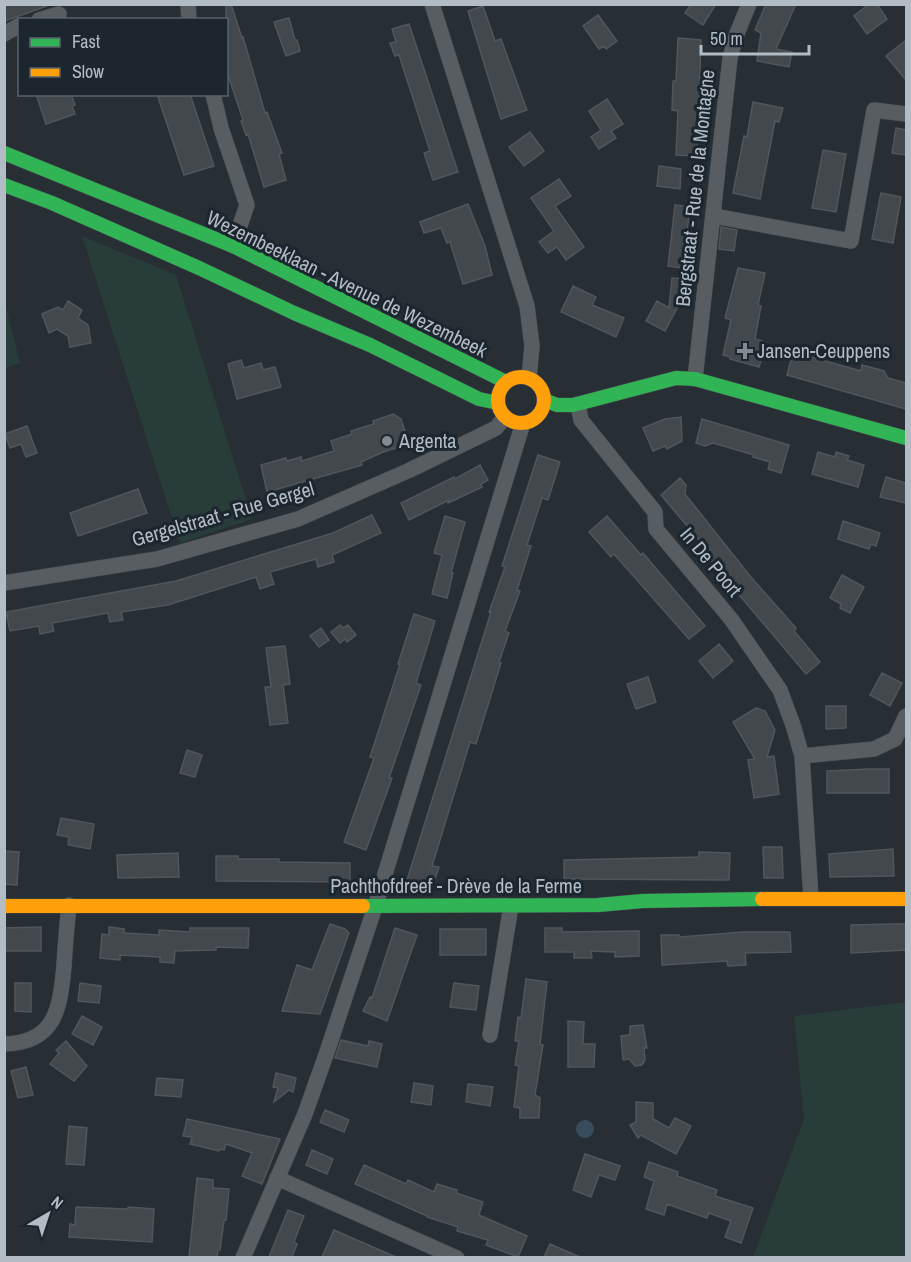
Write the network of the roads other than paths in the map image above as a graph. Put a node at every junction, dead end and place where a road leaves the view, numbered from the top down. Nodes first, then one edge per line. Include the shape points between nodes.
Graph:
1 (432, 4) edge
2 (749, 4) edge
3 (59, 14) dead end
4 (46, 18) edge
5 (18, 26) edge
6 (4, 34) edge
7 (213, 96) edge
8 (906, 114) edge
9 (4, 153) edge
10 (4, 185) edge
11 (714, 216) junction
12 (233, 246) junction
13 (529, 378) junction
14 (695, 379) junction
15 (506, 382) junction
16 (544, 400) junction
17 (498, 403) junction
18 (578, 404) junction
19 (505, 417) junction
20 (524, 423) junction
21 (906, 438) edge
22 (4, 583) edge
23 (906, 716) edge
24 (802, 756) junction
25 (811, 898) junction
26 (906, 899) edge
27 (69, 905) junction
28 (4, 906) edge
29 (511, 906) junction
30 (375, 907) junction
31 (490, 1035) dead end
32 (4, 1044) edge
33 (277, 1178) junction
34 (243, 1257) edge
35 (457, 1257) edge

1 - 13 street via 527,306 532,346
2 - 11 street, Bergstraat - Rue de la Montagne via 730,58
3 - 4 street
5 - 6 street
7 - 12 street via 247,205
8 - 11 street via 874,110 851,241
9 - 12 main road, Wezembeeklaan - Avenue de Wezembeek
10 - 17 main road via 370,345 479,399
11 - 14 street, Bergstraat - Rue de la Montagne
12 - 15 main road, Wezembeeklaan - Avenue de Wezembeek
13 - 15 main road via 521,376
13 - 16 main road via 541,389
14 - 18 main road via 676,378
14 - 21 main road
15 - 17 main road
16 - 18 main road via 557,405
16 - 20 main road via 537,417
17 - 19 main road
18 - 24 street, In De Poort via 581,420 655,512 656,529 731,619 780,690
19 - 20 main road
19 - 22 street, Gergelstraat - Rue Gergel via 496,428 298,519 157,559
20 - 30 street
23 - 24 street via 895,739 874,749
24 - 25 street, In De Poort
25 - 26 main road, Pachthofdreef - Drève de la Ferme
25 - 29 main road, Pachthofdreef - Drève de la Ferme
27 - 28 main road, Pachthofdreef - Drève de la Ferme
27 - 30 main road, Pachthofdreef - Drève de la Ferme
27 - 32 street via 61,999 55,1016 33,1038
29 - 30 main road, Pachthofdreef - Drève de la Ferme
29 - 31 street
30 - 33 street via 309,1103
33 - 34 street
33 - 35 street

